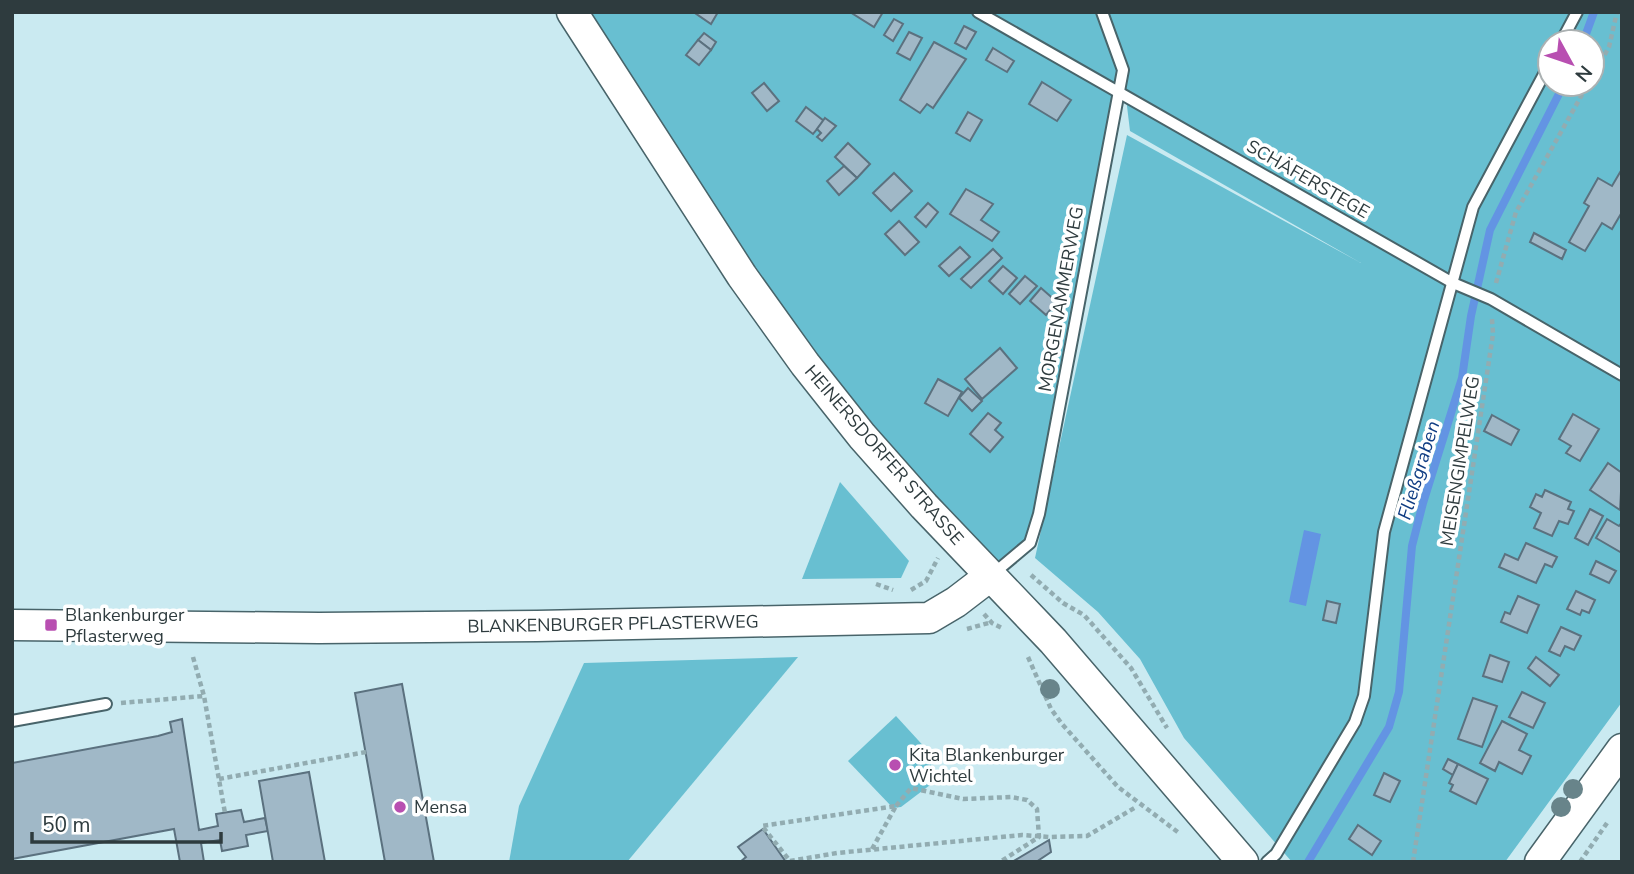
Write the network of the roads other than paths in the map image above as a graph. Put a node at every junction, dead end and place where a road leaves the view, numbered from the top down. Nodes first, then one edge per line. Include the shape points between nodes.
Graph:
1 (572, 12) edge
2 (978, 12) edge
3 (1102, 12) edge
4 (1577, 12) edge
5 (1568, 28) edge
6 (1536, 89) edge
7 (1117, 91) junction
8 (1457, 285) junction
9 (1622, 375) edge
10 (990, 576) junction
11 (12, 625) edge
12 (107, 704) road end
13 (12, 721) edge
14 (1622, 749) edge
15 (1243, 862) edge
16 (1267, 862) edge
17 (1540, 862) edge

1 - 10 main road, HEINERSDORFER STRASSE via 742,276 805,364 880,456
2 - 7 lane, SCHÄFERSTEGE
3 - 7 lane, MORGENAMMERWEG via 1123,70
4 - 5 lane
6 - 8 lane via 1473,208
7 - 8 lane, SCHÄFERSTEGE
7 - 10 lane, MORGENAMMERWEG via 1039,514 1030,543
8 - 9 lane, SCHÄFERSTEGE via 1490,298
8 - 16 lane via 1448,299 1384,532 1364,696 1355,722
10 - 11 main road, BLANKENBURGER PFLASTERWEG via 929,618 306,628
10 - 15 main road, HEINERSDORFER STRASSE via 1053,641
12 - 13 lane
14 - 17 main road

